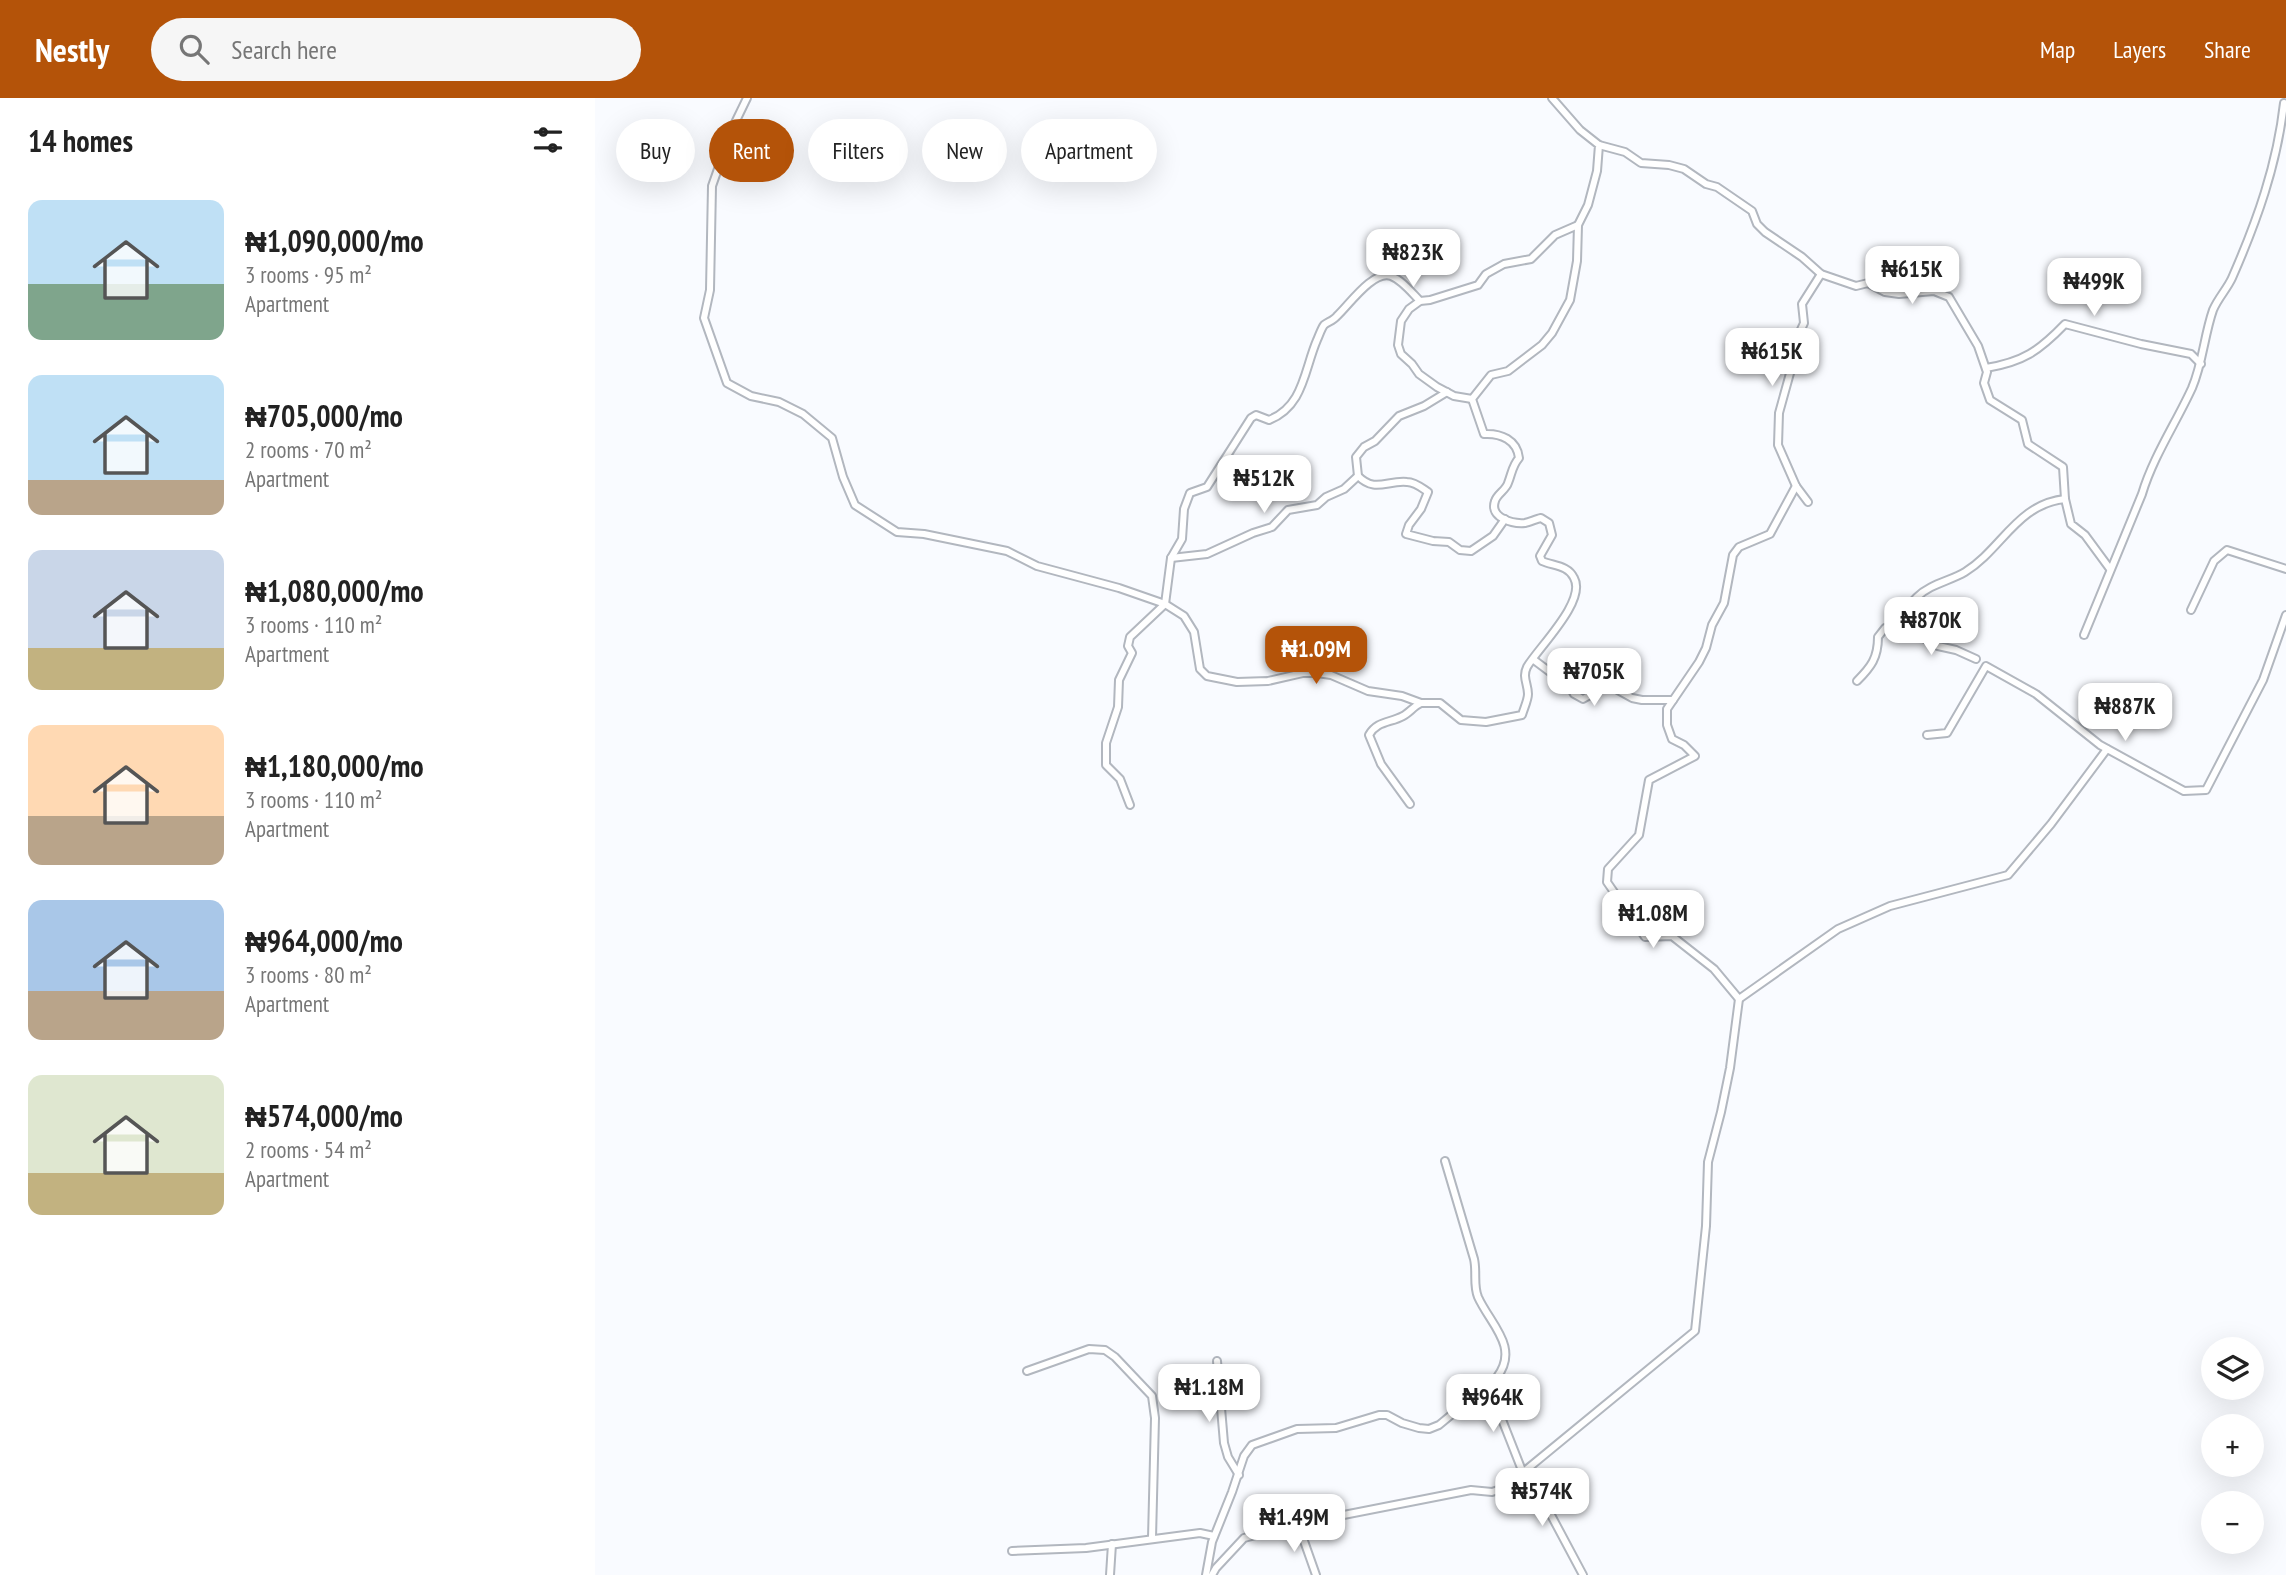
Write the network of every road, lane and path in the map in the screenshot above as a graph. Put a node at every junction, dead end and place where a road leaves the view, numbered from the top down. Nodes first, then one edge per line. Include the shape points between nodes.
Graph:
1 (747, 98) edge
2 (1552, 98) edge
3 (2284, 103) dead end
4 (1599, 145) junction
5 (1578, 225) junction
6 (1821, 274) junction
7 (1420, 301) junction
8 (2201, 364) junction
9 (1986, 368) junction
10 (1447, 393) junction
11 (1472, 399) junction
12 (1358, 476) junction
13 (1796, 486) junction
14 (2065, 499) junction
15 (1808, 502) dead end
16 (1505, 519) junction
17 (1171, 558) junction
18 (2110, 569) junction
19 (2286, 569) edge
20 (1165, 604) junction
21 (2191, 610) dead end
22 (2286, 615) edge
23 (1900, 625) junction
24 (2084, 635) dead end
25 (1976, 659) dead end
26 (1534, 660) junction
27 (1857, 681) dead end
28 (1673, 700) junction
29 (1421, 702) junction
30 (1927, 735) dead end
31 (2107, 749) junction
32 (1410, 804) dead end
33 (1130, 805) dead end
34 (1739, 999) junction
35 (1445, 1161) dead end
36 (1217, 1362) dead end
37 (1027, 1371) dead end
38 (1488, 1384) junction
39 (1525, 1471) junction
40 (1238, 1475) junction
41 (1297, 1524) junction
42 (1214, 1536) junction
43 (1152, 1538) junction
44 (1112, 1544) junction
45 (1012, 1551) dead end
46 (1110, 1575) edge
47 (1206, 1575) edge
48 (1212, 1575) edge
49 (1316, 1575) edge
50 (1583, 1575) edge

1 - 20 street via 712,186 710,290 704,318 727,383 803,414 832,438 855,505 897,532 1007,551 1037,566
2 - 4 street
3 - 8 street via 2269,186 2231,280 2214,308
4 - 5 street via 1597,171
4 - 6 street via 1625,152 1641,163 1684,169 1717,187 1752,211 1765,232
5 - 7 street via 1555,235 1531,259 1504,264 1486,274 1478,285
5 - 11 street via 1574,284 1552,333 1521,363 1491,375
6 - 9 street via 1856,286 1868,283 1885,292 1934,290 1949,297
6 - 13 street via 1802,304 1804,323 1779,413 1778,445
7 - 10 street via 1401,321 1398,345 1419,374
7 - 17 street via 1394,277 1384,275 1323,326 1304,382 1287,409 1269,420 1256,415 1251,418 1207,487 1190,492 1182,539
8 - 9 street via 2192,354 2065,324 2043,347 2010,364
8 - 18 street via 2147,477
9 - 14 street via 1984,383 1990,400 2022,420 2028,444 2063,467
10 - 11 street
10 - 12 street via 1399,416 1364,447 1356,457
11 - 16 street via 1484,435 1505,437 1518,450 1508,484 1495,500 1495,510
12 - 16 street via 1371,485 1409,482 1420,486 1428,492 1406,534 1449,542 1460,550 1471,551 1485,542
12 - 17 street via 1317,505 1288,510 1272,527 1207,554
13 - 15 street
13 - 28 street via 1770,534 1739,547 1733,555 1724,603 1706,648
14 - 18 street via 2071,524
14 - 23 street via 2051,500 2020,518 1968,570 1918,596
16 - 26 street via 1526,523 1541,518 1549,523 1552,535 1540,556 1542,561 1567,570 1576,583 1570,607
17 - 20 street
18 - 24 street
19 - 21 street via 2227,550 2214,561
20 - 29 street via 1184,616 1194,632 1200,669 1207,676 1258,682 1317,673 1368,691
20 - 33 street via 1130,637 1132,653 1119,680 1118,706 1106,743 1106,765 1120,779
22 - 31 street via 2263,680 2206,790 2184,791
23 - 25 street via 1938,646
23 - 27 street via 1885,628 1878,637 1874,664
26 - 28 street via 1583,699 1602,688 1614,688 1642,700
26 - 29 street via 1527,668 1528,694 1522,715 1486,722 1461,720 1440,703
28 - 34 street via 1667,709 1668,732 1695,756 1649,780 1639,835 1608,869 1607,882 1645,937 1672,936 1714,969
29 - 32 street via 1405,716 1377,725 1369,735 1381,764
30 - 31 street via 1947,733 1986,666 2036,694
31 - 34 street via 2008,875 1890,906 1838,929
34 - 39 street via 1730,1068 1708,1163 1695,1331
35 - 38 street via 1474,1259 1479,1299 1505,1342 1503,1369
36 - 40 street via 1224,1443
37 - 43 street via 1089,1349 1105,1350 1152,1396
38 - 39 street
38 - 40 street via 1429,1429 1379,1415 1336,1428 1297,1429 1252,1445
39 - 41 street via 1492,1492 1471,1490
39 - 50 street
40 - 42 street
41 - 48 street via 1244,1538
41 - 49 street
42 - 43 street
42 - 47 street
43 - 44 street
44 - 45 street
44 - 46 street

